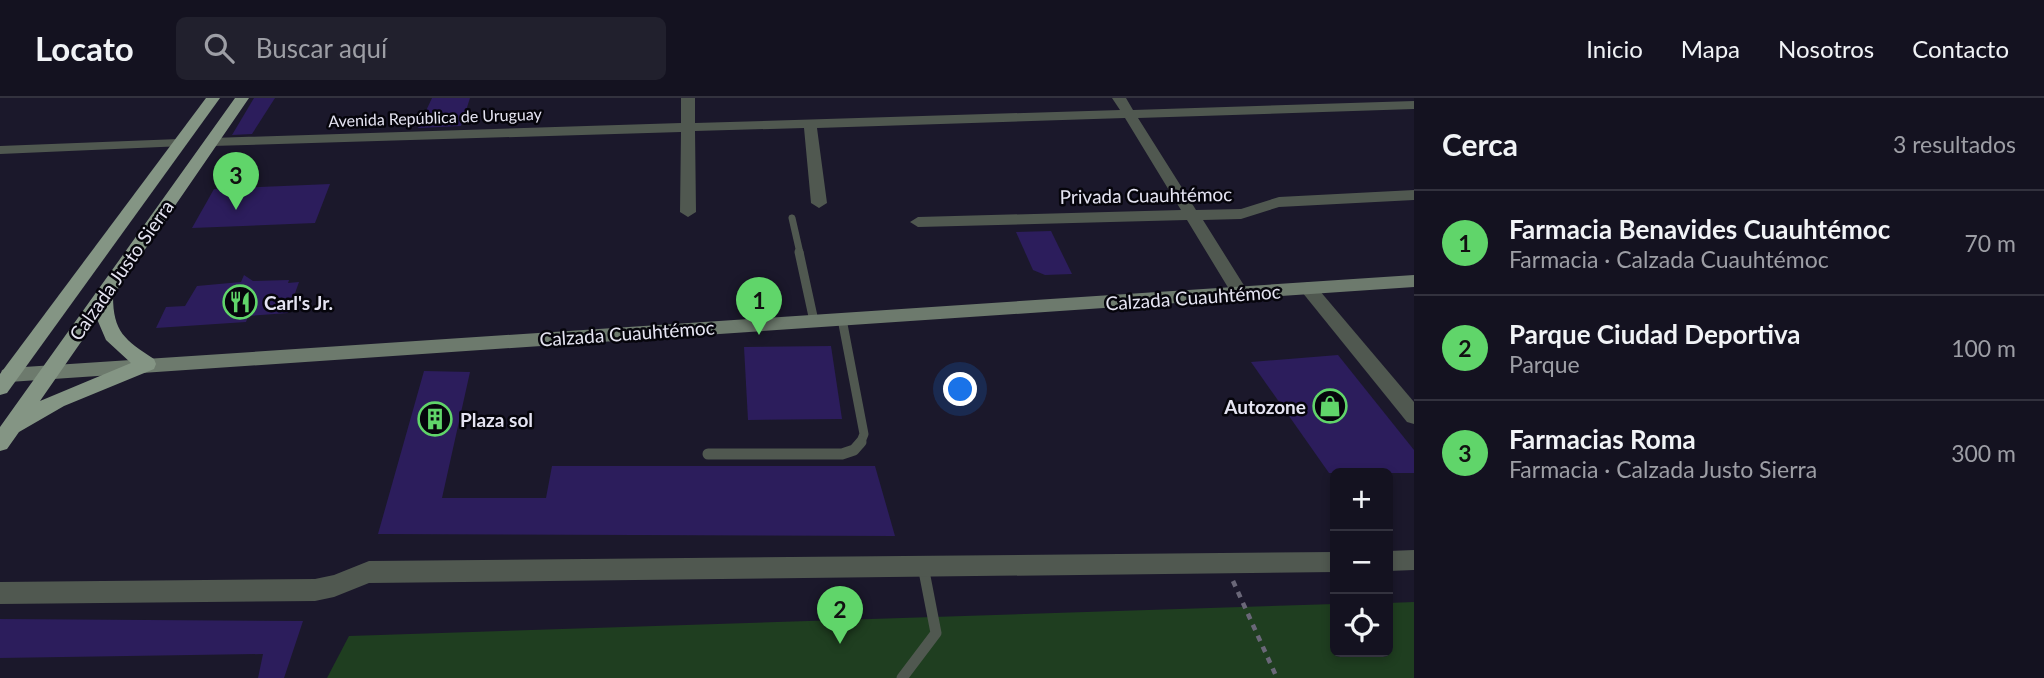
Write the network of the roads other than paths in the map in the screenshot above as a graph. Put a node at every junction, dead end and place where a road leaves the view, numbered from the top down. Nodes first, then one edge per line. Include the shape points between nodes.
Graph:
1 (213, 98) edge
2 (220, 98) edge
3 (242, 98) edge
4 (688, 98) edge
5 (1119, 98) edge
6 (1414, 105) edge
7 (1129, 113) junction
8 (810, 123) junction
9 (688, 127) junction
10 (212, 142) junction
11 (179, 143) junction
12 (0, 150) edge
13 (1414, 195) edge
14 (819, 203) dead end
15 (688, 212) dead end
16 (1192, 215) junction
17 (792, 218) dead end
18 (918, 222) dead end
19 (1414, 281) edge
20 (1308, 288) junction
21 (104, 292) junction
22 (1241, 295) junction
23 (842, 319) junction
24 (814, 321) junction
25 (147, 364) junction
26 (51, 371) junction
27 (3, 380) edge
28 (1414, 416) edge
29 (6, 435) edge
30 (708, 454) dead end
31 (1393, 561) edge
32 (1414, 561) edge
33 (1330, 562) edge
34 (923, 566) junction
35 (0, 593) edge
36 (902, 678) edge

1 - 11 main road, Calzada Justo Sierra
2 - 10 main road via 198,134
3 - 10 main road, Calzada Justo Sierra
4 - 9 street
5 - 7 street
6 - 7 street, Avenida República de Uruguay
7 - 8 street, Avenida República de Uruguay
7 - 16 street
8 - 9 street, Avenida República de Uruguay
8 - 14 street
9 - 10 street, Avenida República de Uruguay
9 - 15 street
10 - 21 main road, Calzada Justo Sierra
11 - 12 street
11 - 27 main road, Calzada Justo Sierra
13 - 16 street, Privada Cuauhtémoc via 1279,202 1256,212
16 - 18 street, Privada Cuauhtémoc
16 - 22 street
17 - 24 lane
19 - 20 main road, Calzada Cuauhtémoc
20 - 22 main road, Calzada Cuauhtémoc
20 - 28 street
21 - 25 main road via 106,329 123,349
21 - 26 main road, Calzada Justo Sierra
22 - 23 main road, Calzada Cuauhtémoc
23 - 24 main road, Calzada Cuauhtémoc
23 - 30 lane via 864,434 854,451
24 - 25 main road, Calzada Cuauhtémoc
25 - 26 main road, Calzada Cuauhtémoc
25 - 29 main road via 79,391
26 - 27 main road, Calzada Cuauhtémoc
26 - 29 main road, Calzada Justo Sierra
31 - 32 street
33 - 34 street
34 - 35 street via 369,572 316,590
34 - 36 lane via 936,632

